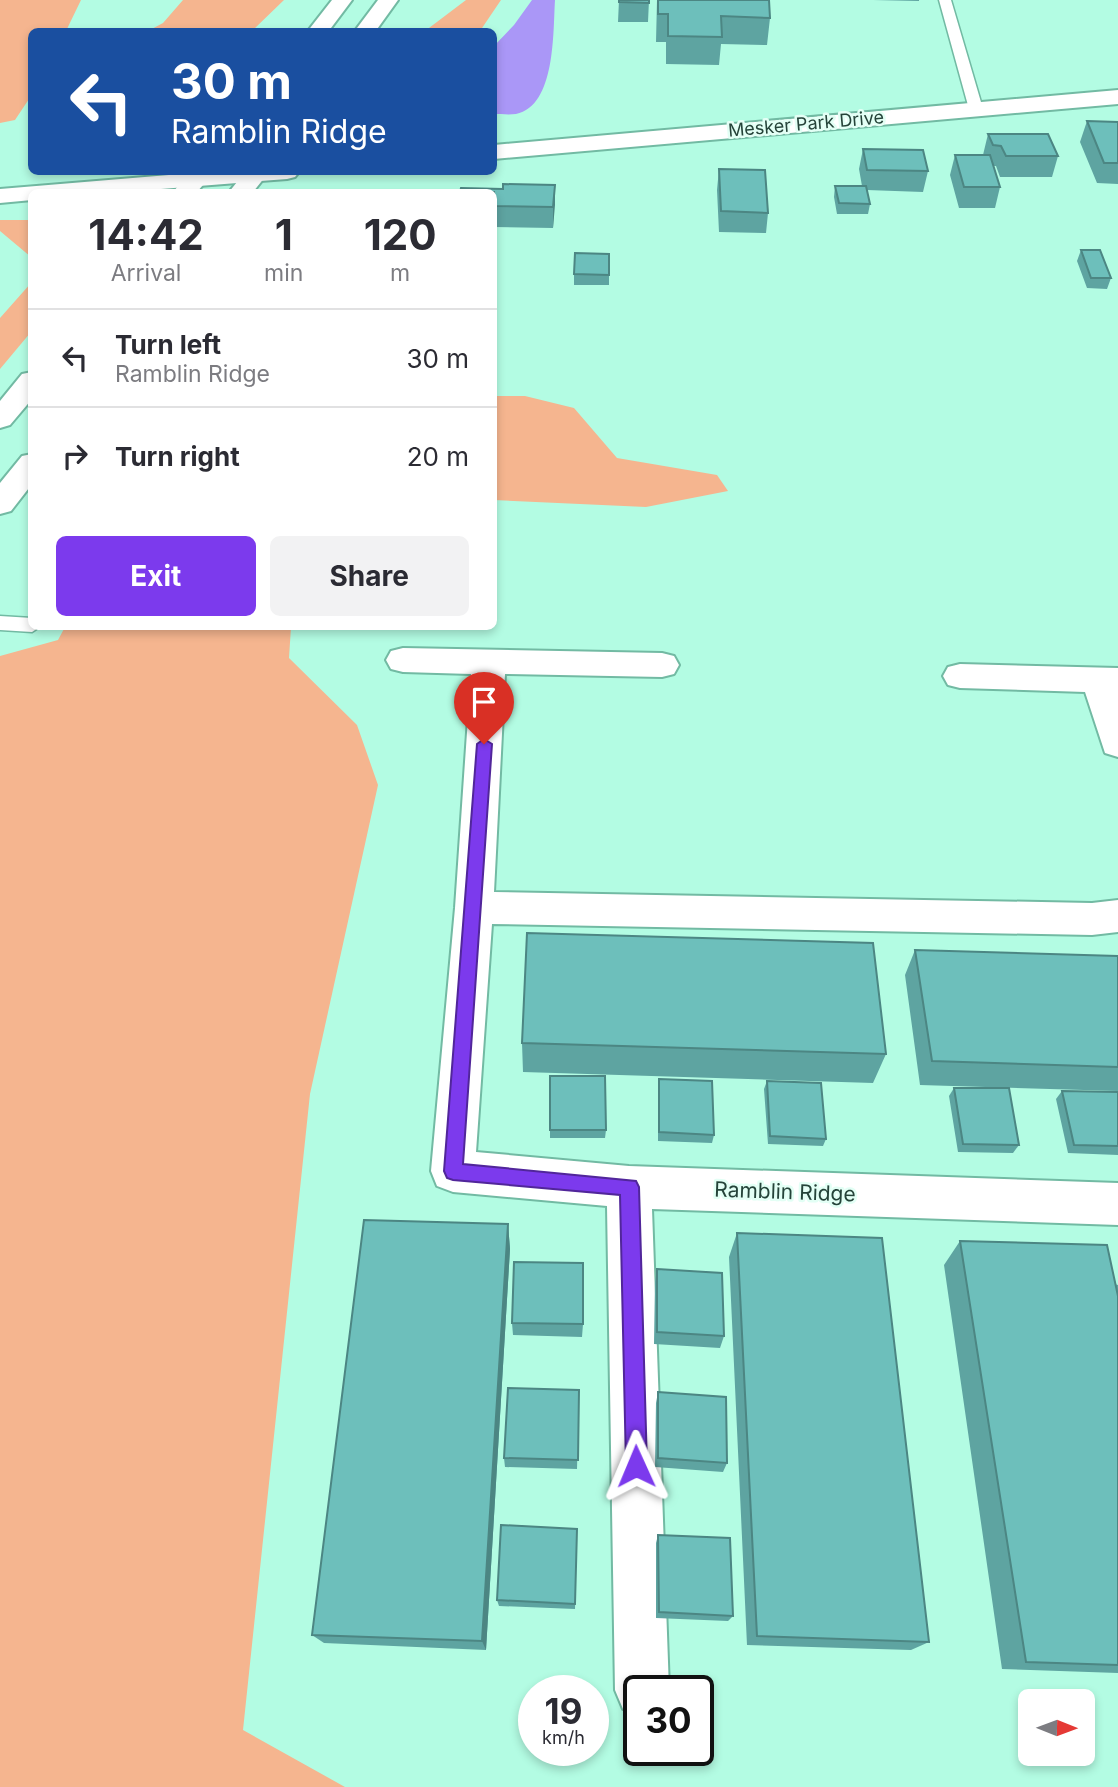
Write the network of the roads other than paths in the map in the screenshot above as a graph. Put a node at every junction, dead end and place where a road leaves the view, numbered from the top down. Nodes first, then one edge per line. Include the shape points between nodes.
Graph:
1 (342, 0) edge
2 (388, 0) edge
3 (945, 0) edge
4 (320, 28) edge
5 (367, 28) edge
6 (1118, 97) edge
7 (976, 109) junction
8 (497, 152) edge
9 (272, 175) edge
10 (251, 179) edge
11 (194, 181) edge
12 (83, 189) edge
13 (28, 193) edge
14 (0, 196) edge
15 (28, 385) edge
16 (0, 419) edge
17 (28, 468) edge
18 (0, 504) edge
19 (0, 623) edge
20 (28, 625) edge
21 (403, 660) dead end
22 (489, 662) junction
23 (662, 665) dead end
24 (961, 676) dead end
25 (1108, 680) edge
26 (1118, 744) edge
27 (474, 908) junction
28 (1118, 916) edge
29 (629, 1187) junction
30 (1118, 1204) edge
31 (642, 1675) edge

1 - 4 street
2 - 5 street
3 - 7 lane
6 - 7 street, Mesker Park Drive
7 - 8 street, Mesker Park Drive
9 - 10 street
10 - 11 street
11 - 12 street
13 - 14 street
15 - 16 street
17 - 18 street
19 - 20 lane
21 - 22 street
22 - 23 street
22 - 27 street
24 - 25 street
25 - 26 street
27 - 28 street
27 - 29 street, Ramblin Ridge via 453,1171
29 - 30 street, Ramblin Ridge
29 - 31 street

